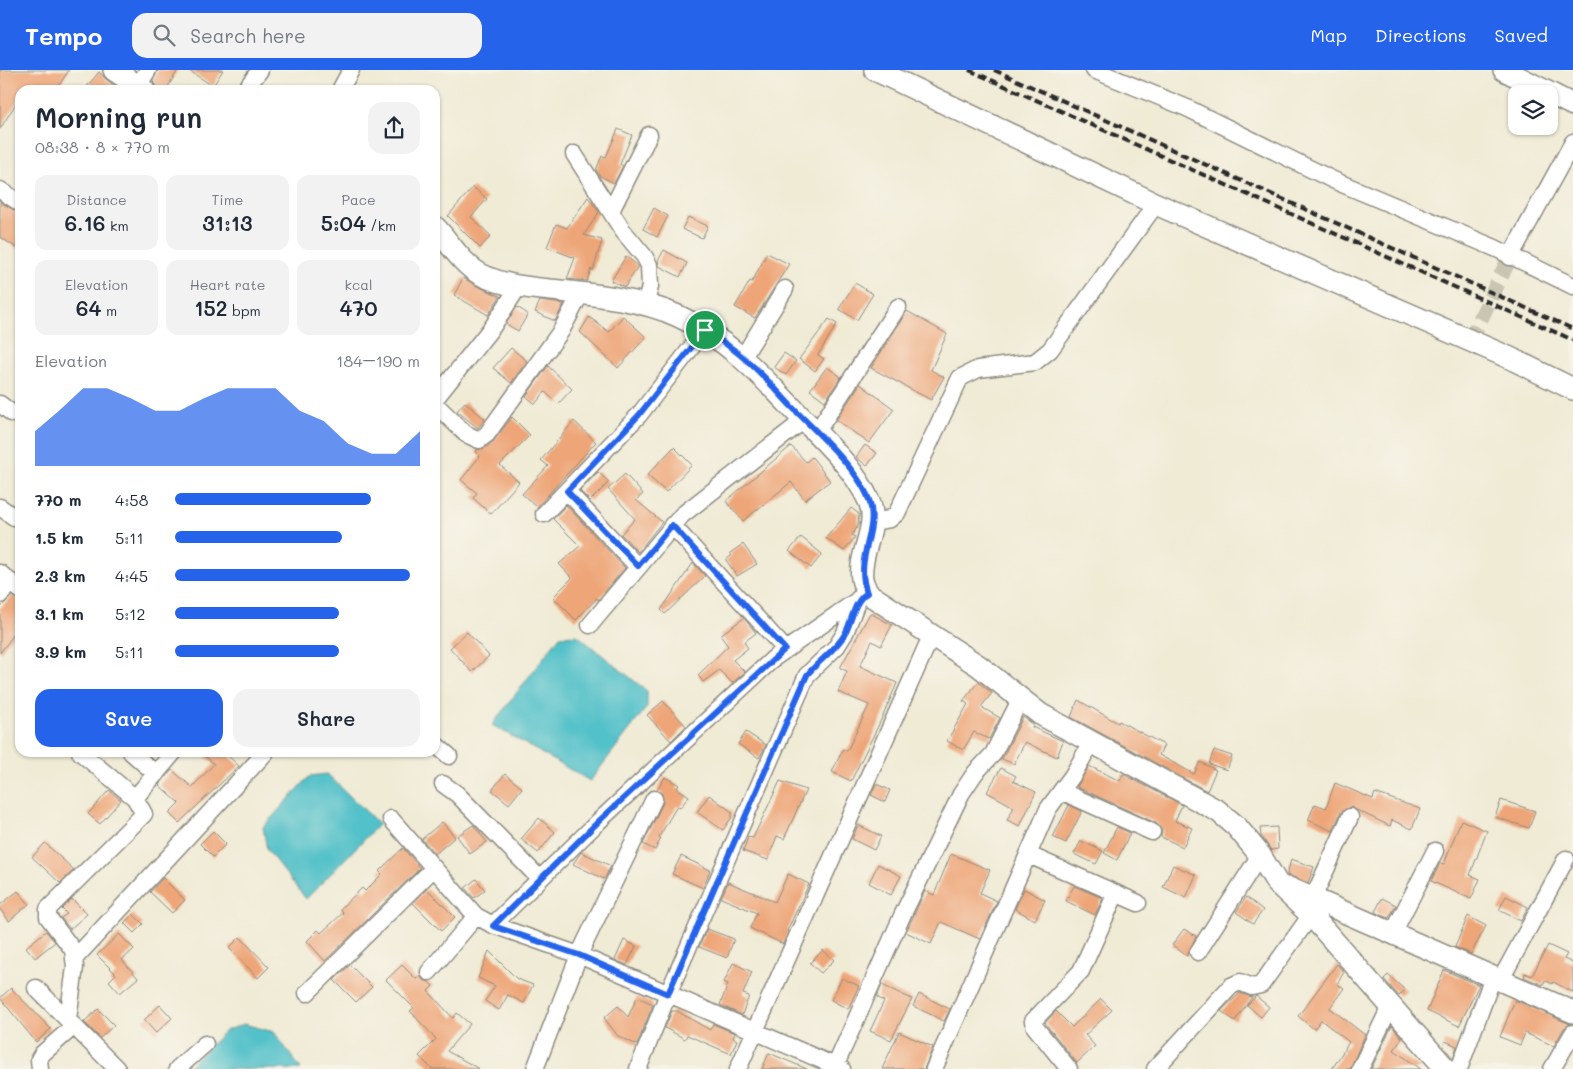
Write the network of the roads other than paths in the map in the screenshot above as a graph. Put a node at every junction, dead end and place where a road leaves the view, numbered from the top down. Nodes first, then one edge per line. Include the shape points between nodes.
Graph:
1 (114, 70) edge
2 (260, 70) edge
3 (351, 70) edge
4 (875, 70) edge
5 (1094, 70) edge
6 (1504, 70) edge
7 (143, 82) edge
8 (250, 85) edge
9 (343, 85) edge
10 (1573, 105) edge
11 (649, 135) dead end
12 (1573, 142) edge
13 (574, 154) dead end
14 (0, 190) edge
15 (15, 200) edge
16 (1156, 204) junction
17 (610, 211) junction
18 (440, 233) edge
19 (1510, 257) junction
20 (519, 286) junction
21 (1573, 286) edge
22 (785, 289) dead end
23 (581, 293) junction
24 (645, 306) junction
25 (898, 307) dead end
26 (705, 330) junction
27 (743, 357) junction
28 (1573, 389) edge
29 (440, 393) edge
30 (440, 409) edge
31 (810, 427) junction
32 (567, 491) junction
33 (0, 507) edge
34 (544, 514) dead end
35 (14, 517) dead end
36 (871, 522) junction
37 (672, 525) junction
38 (638, 566) junction
39 (10, 581) edge
40 (0, 595) edge
41 (863, 596) junction
42 (590, 625) dead end
43 (932, 634) junction
44 (785, 649) junction
45 (1020, 700) junction
46 (1091, 743) junction
47 (440, 748) edge
48 (449, 756) dead end
49 (86, 757) edge
50 (137, 757) edge
51 (170, 757) edge
52 (261, 757) edge
53 (156, 774) junction
54 (443, 784) dead end
55 (1061, 791) junction
56 (135, 798) junction
57 (654, 798) dead end
58 (1350, 817) dead end
59 (391, 819) dead end
60 (1152, 832) dead end
61 (1434, 851) dead end
62 (1029, 855) junction
63 (1260, 856) junction
64 (1566, 859) dead end
65 (433, 869) junction
66 (540, 879) junction
67 (1116, 893) junction
68 (1138, 903) dead end
69 (1312, 907) junction
70 (476, 916) junction
71 (493, 926) junction
72 (1393, 933) junction
73 (1198, 952) dead end
74 (579, 955) junction
75 (75, 958) junction
76 (429, 972) dead end
77 (1497, 979) junction
78 (36, 988) dead end
79 (307, 993) dead end
80 (668, 994) junction
81 (1390, 1006) junction
82 (1573, 1012) edge
83 (71, 1023) junction
84 (753, 1032) junction
85 (1573, 1033) edge
86 (205, 1044) dead end
87 (837, 1068) edge
88 (40, 1069) edge
89 (117, 1069) edge
90 (177, 1069) edge
91 (535, 1069) edge
92 (638, 1069) edge
93 (738, 1069) edge
94 (934, 1069) edge
95 (1069, 1069) edge
96 (1155, 1069) edge
97 (1360, 1069) edge
98 (1446, 1069) edge
99 (1459, 1069) edge
100 (1552, 1069) edge

1 - 7 street
2 - 8 street
3 - 9 street
4 - 16 street
5 - 19 street via 1187,108 1332,180
6 - 10 street
11 - 17 street
12 - 19 street
13 - 17 street
14 - 15 street
16 - 28 street via 1510,358
16 - 36 street via 1041,358 1035,362 978,369 960,378 897,513 890,519
17 - 24 street via 649,265 650,287
18 - 20 street via 481,275
19 - 21 street
20 - 23 street
20 - 29 street
22 - 27 street
23 - 24 street
23 - 30 street via 561,331 487,434 479,440 472,438
24 - 26 street via 677,315
25 - 31 street
26 - 27 street
26 - 32 street via 639,415
27 - 31 street
31 - 36 street via 844,462 861,486 870,504
31 - 37 street via 694,505
32 - 34 street
32 - 38 street
33 - 35 street
36 - 41 street via 862,566
37 - 38 street
37 - 44 street
38 - 42 street
39 - 40 street
41 - 43 street
41 - 44 street
41 - 80 street via 837,646 807,675
43 - 45 street via 999,681
43 - 84 street
44 - 66 street
45 - 46 street
45 - 87 street via 993,754 961,794 902,916
46 - 55 street
46 - 63 street via 1218,810 1236,826
47 - 48 street
49 - 56 street
50 - 53 street
51 - 53 street
52 - 75 street
53 - 56 street
54 - 66 street via 457,794
55 - 60 street
55 - 62 street via 1048,809
56 - 75 street via 144,814 141,820 48,909 48,917 68,942
57 - 74 street
58 - 69 street
59 - 65 street
61 - 72 street
62 - 67 street
62 - 94 street
63 - 69 street via 1278,883
63 - 73 street
64 - 77 street
65 - 70 street
65 - 79 street
66 - 71 street
67 - 68 street
67 - 95 street via 1081,971 1033,1021
69 - 72 street
69 - 81 street
69 - 96 street via 1261,985 1240,982 1231,986
70 - 71 street
70 - 76 street
71 - 74 street
72 - 77 street
74 - 80 street
74 - 91 street
75 - 83 street
77 - 82 street
77 - 99 street
78 - 83 street
80 - 84 street
80 - 92 street
81 - 97 street
81 - 98 street
83 - 88 street via 42,1054
83 - 89 street
84 - 87 street
84 - 93 street
85 - 100 street
86 - 90 street

